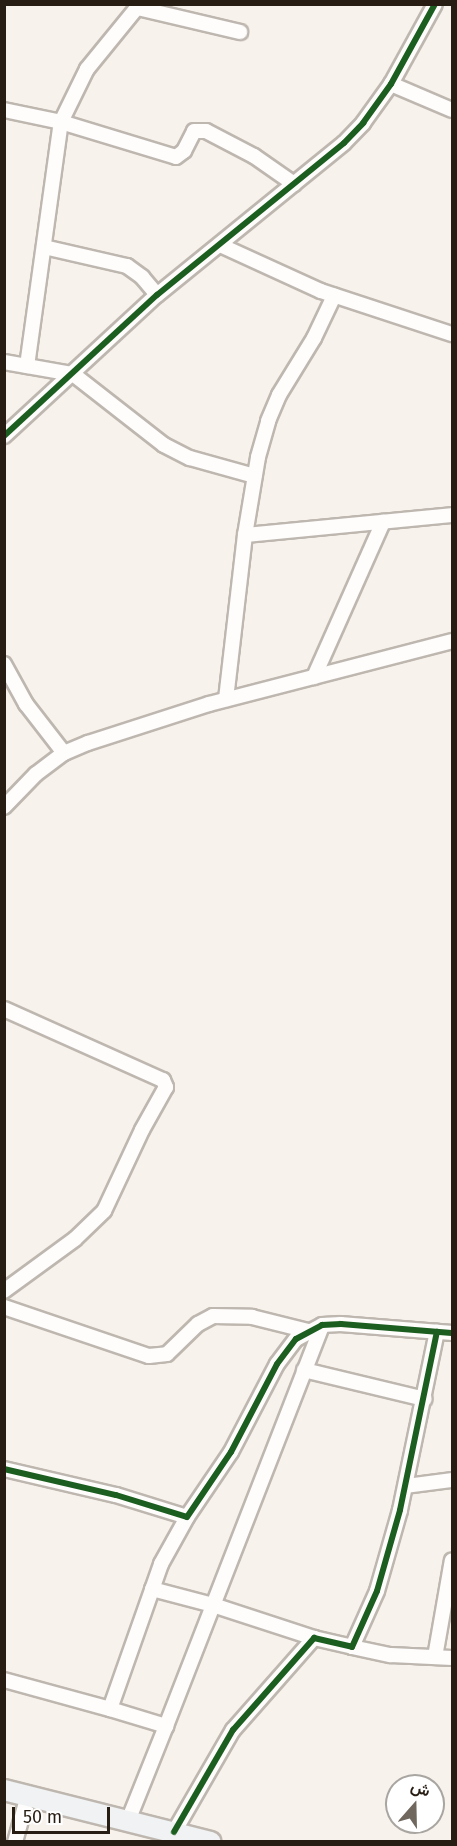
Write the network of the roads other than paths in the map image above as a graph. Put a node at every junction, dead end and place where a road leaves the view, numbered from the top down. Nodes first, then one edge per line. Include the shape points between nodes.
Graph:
1 (435, 4) edge
2 (139, 6) edge
3 (240, 32) dead end
4 (391, 84) junction
5 (4, 110) edge
6 (453, 111) edge
7 (61, 122) junction
8 (294, 184) junction
9 (220, 244) junction
10 (44, 247) junction
11 (157, 295) junction
12 (334, 296) junction
13 (453, 334) edge
14 (4, 362) edge
15 (27, 366) junction
16 (73, 374) junction
17 (4, 436) edge
18 (255, 476) junction
19 (453, 516) edge
20 (383, 522) junction
21 (245, 535) junction
22 (453, 641) edge
23 (4, 664) edge
24 (314, 676) junction
25 (226, 699) junction
26 (64, 753) junction
27 (4, 807) edge
28 (4, 1009) edge
29 (4, 1291) edge
30 (4, 1307) edge
31 (322, 1325) junction
32 (308, 1331) junction
33 (437, 1332) junction
34 (453, 1333) edge
35 (304, 1370) junction
36 (425, 1399) junction
37 (4, 1469) edge
38 (453, 1480) edge
39 (406, 1486) junction
40 (187, 1517) junction
41 (453, 1560) edge
42 (152, 1589) junction
43 (213, 1605) junction
44 (314, 1638) junction
45 (352, 1647) junction
46 (435, 1657) junction
47 (453, 1658) edge
48 (4, 1680) edge
49 (110, 1709) junction
50 (166, 1726) junction
51 (4, 1790) edge
52 (28, 1796) junction
53 (128, 1821) junction
54 (174, 1832) junction
55 (15, 1842) edge
56 (211, 1842) edge

1 - 4 street
2 - 3 street
2 - 7 street via 87,69
4 - 6 street
4 - 8 street via 344,143
5 - 7 street
7 - 8 street via 176,157 184,151 194,131 206,131 254,156
7 - 10 street
8 - 9 street
9 - 11 street
9 - 12 street
10 - 11 street via 127,266
10 - 15 street
11 - 16 street
12 - 13 street
12 - 18 street via 318,331 279,394
14 - 15 street
15 - 16 street
16 - 17 street
16 - 18 street via 164,445 190,458
18 - 21 street
19 - 20 street
20 - 21 street
20 - 24 street
21 - 25 street
22 - 24 street
23 - 26 street via 26,704
24 - 25 street
25 - 26 street
26 - 27 street via 36,774
28 - 29 street via 163,1080 166,1087 104,1211 82,1233
30 - 32 street via 149,1356 167,1354 198,1324 213,1316 252,1317
31 - 32 street
31 - 33 street
31 - 35 street
32 - 40 street via 296,1339 277,1364 231,1452
33 - 34 street
33 - 36 street
35 - 36 street
35 - 43 street
36 - 39 street
37 - 40 street via 116,1495
38 - 39 street
39 - 45 street via 377,1591
40 - 42 street
41 - 46 street
42 - 43 street
42 - 49 street
43 - 44 street
43 - 50 street
44 - 45 street
44 - 54 street via 233,1730
45 - 46 street
46 - 47 street
48 - 49 street
49 - 50 street
50 - 53 street
51 - 52 street
52 - 53 street
52 - 55 street
53 - 54 street
54 - 56 street

